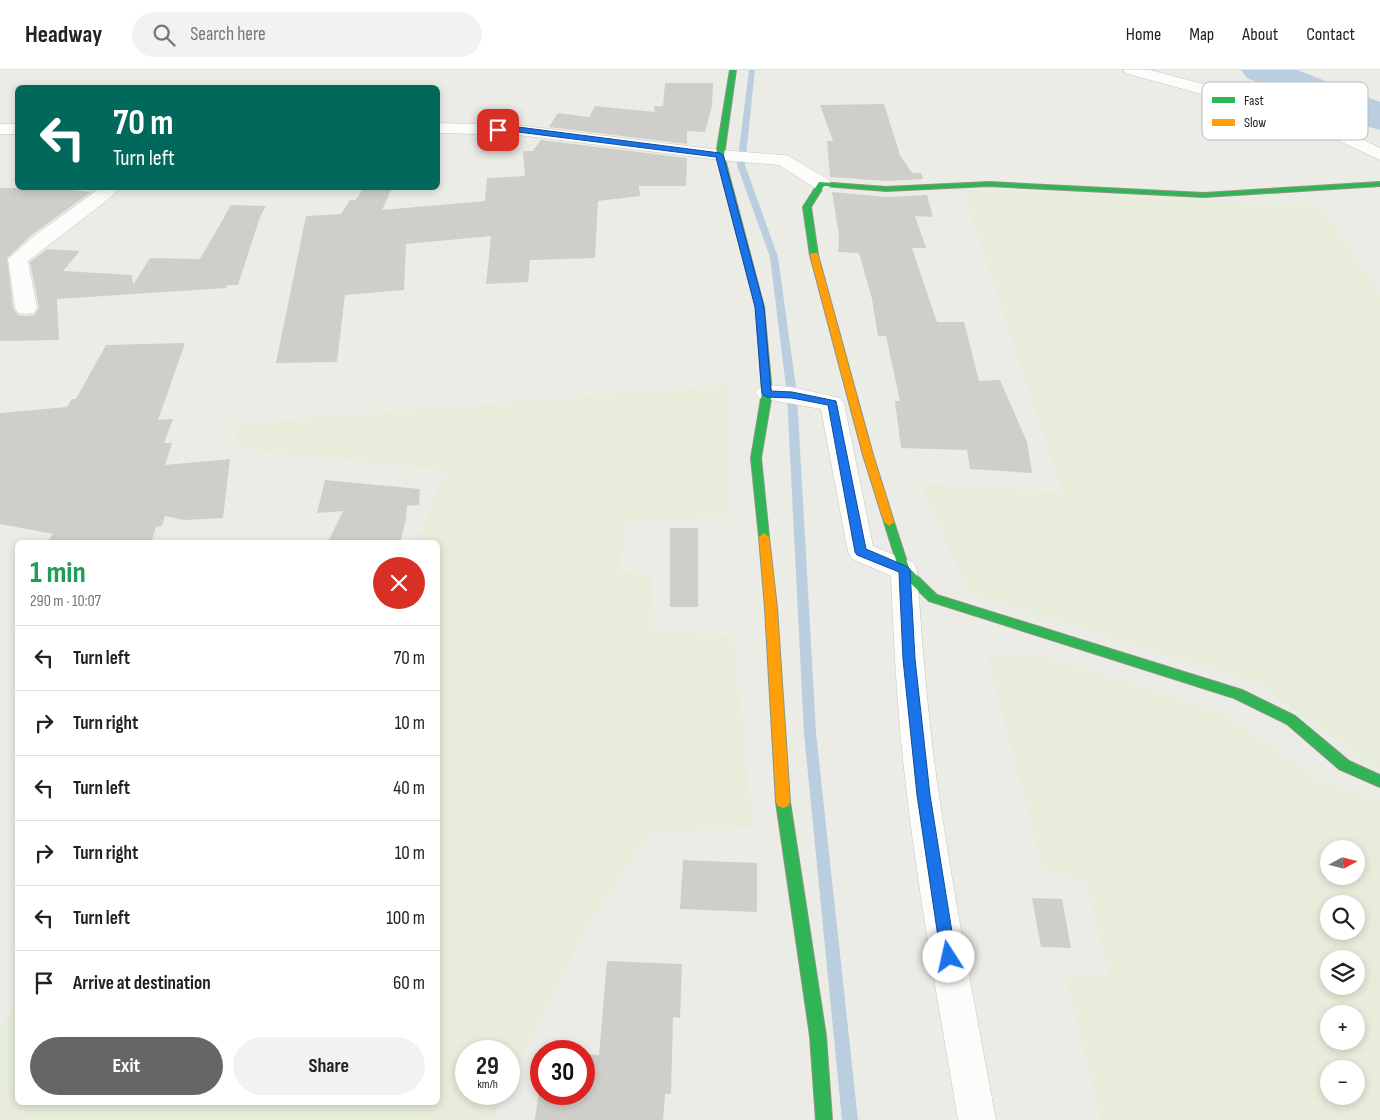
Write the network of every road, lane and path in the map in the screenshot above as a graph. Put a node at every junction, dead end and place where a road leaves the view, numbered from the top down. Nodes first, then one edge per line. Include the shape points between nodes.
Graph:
1 (733, 70) edge
2 (1131, 70) edge
3 (1202, 89) edge
4 (440, 128) edge
5 (0, 129) edge
6 (15, 130) edge
7 (1350, 140) edge
8 (720, 155) junction
9 (1380, 155) edge
10 (822, 184) junction
11 (1380, 184) edge
12 (109, 190) edge
13 (26, 308) dead end
14 (767, 394) junction
15 (904, 570) junction
16 (1380, 781) edge
17 (824, 1120) edge
18 (977, 1120) edge

1 - 8 street
2 - 3 street
4 - 8 street via 518,130
5 - 6 street
7 - 9 street
8 - 10 street via 783,160
8 - 14 street via 760,307
10 - 11 street via 886,189 989,184 1204,195
10 - 15 street via 807,207 814,254 868,455
12 - 13 street via 18,259
14 - 15 street via 832,403 861,552
14 - 17 street via 756,458 771,608 781,792 818,1036
15 - 16 street via 933,598 1238,694 1291,720 1344,765
15 - 18 street via 909,659 923,795

